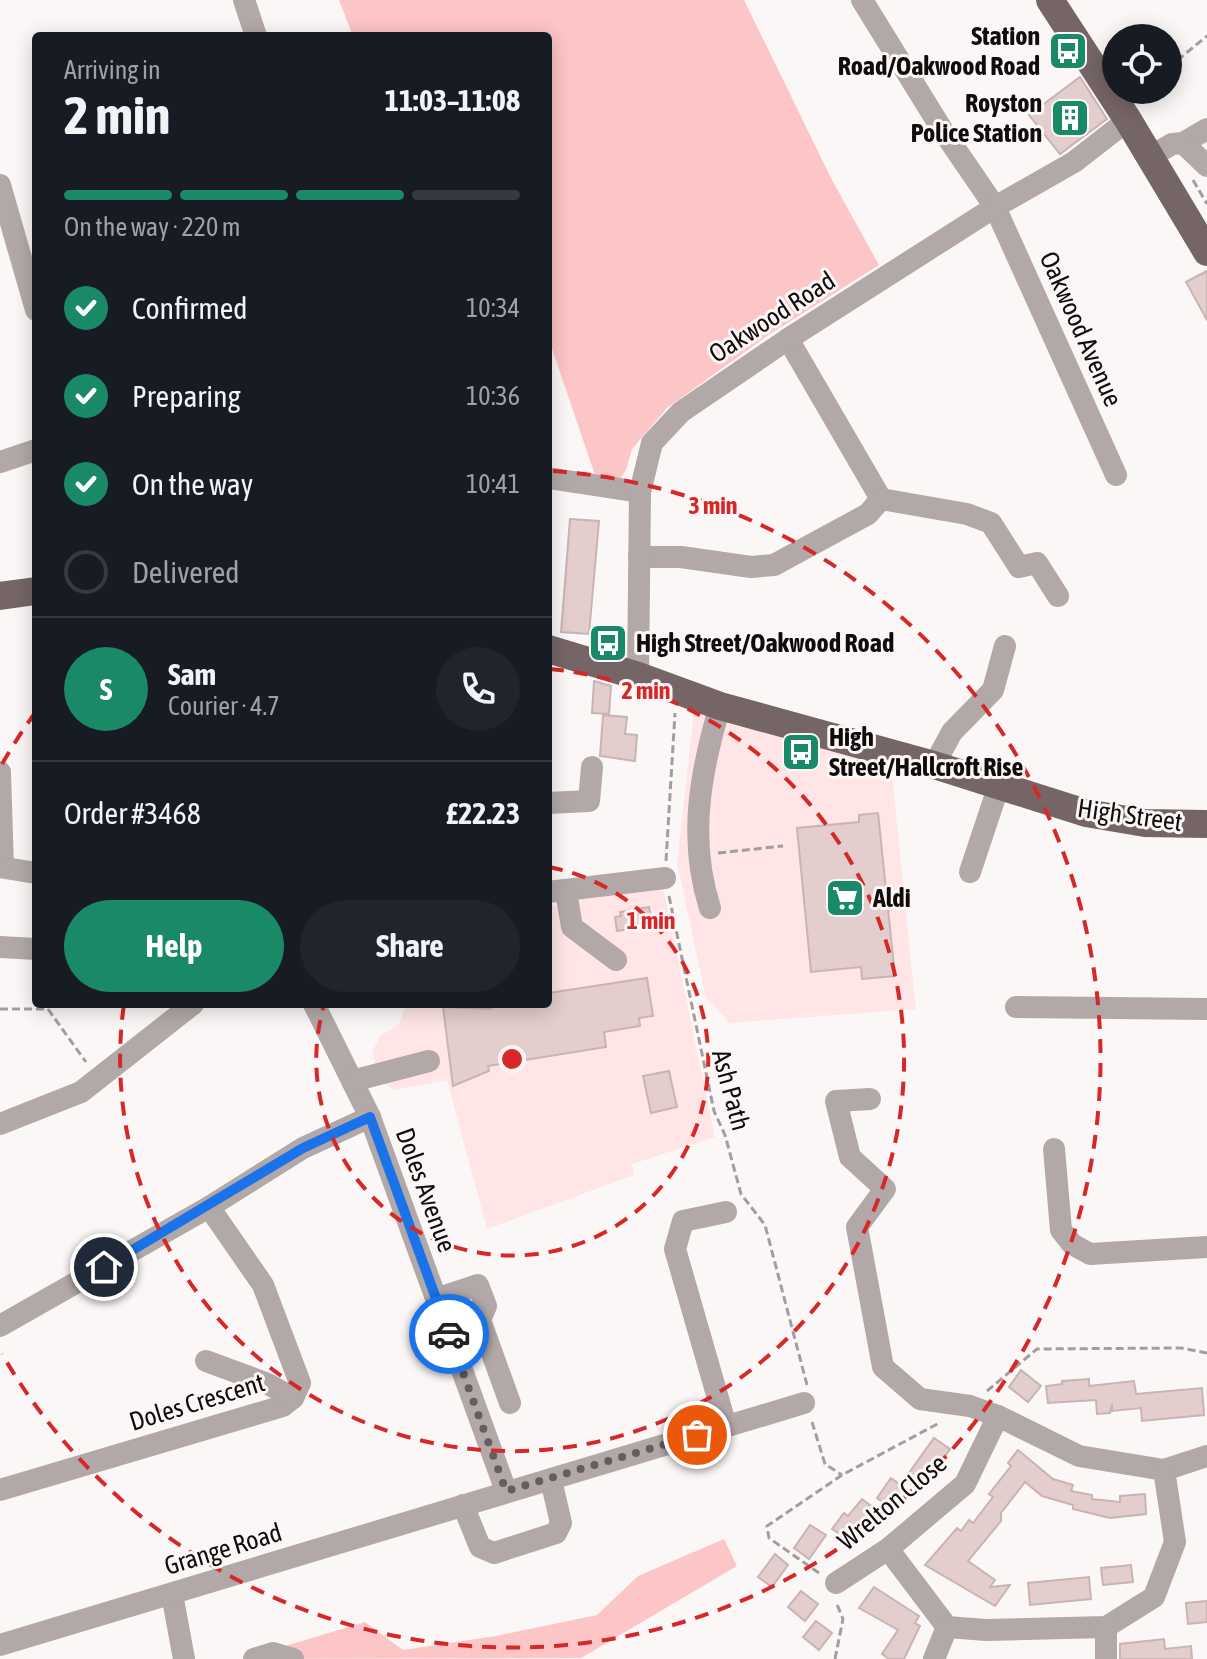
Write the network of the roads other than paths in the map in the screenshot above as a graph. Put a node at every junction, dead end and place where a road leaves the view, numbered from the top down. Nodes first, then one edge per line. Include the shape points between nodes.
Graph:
1 (244, 0) edge
2 (862, 0) edge
3 (1050, 0) edge
4 (255, 32) edge
5 (1128, 120) junction
6 (1207, 129) edge
7 (1183, 143) junction
8 (1150, 157) junction
9 (1207, 166) edge
10 (0, 185) edge
11 (995, 207) junction
12 (1207, 252) edge
13 (32, 296) edge
14 (788, 339) junction
15 (32, 451) edge
16 (0, 462) edge
17 (1116, 475) dead end
18 (552, 479) edge
19 (640, 492) junction
20 (881, 499) junction
21 (639, 557) junction
22 (32, 592) edge
23 (0, 596) edge
24 (1058, 596) dead end
25 (1005, 646) dead end
26 (552, 650) edge
27 (638, 676) junction
28 (720, 706) junction
29 (934, 765) junction
30 (592, 767) dead end
31 (0, 772) edge
32 (999, 785) junction
33 (552, 803) edge
34 (1207, 826) edge
35 (1, 867) edge
36 (32, 872) edge
37 (970, 872) dead end
38 (665, 878) road end
39 (557, 892) edge
40 (710, 908) dead end
41 (0, 947) edge
42 (32, 949) edge
43 (616, 960) dead end
44 (1016, 1007) dead end
45 (183, 1008) edge
46 (316, 1008) edge
47 (1207, 1009) edge
48 (429, 1061) dead end
49 (352, 1081) junction
50 (870, 1099) dead end
51 (370, 1117) junction
52 (0, 1124) edge
53 (1054, 1149) dead end
54 (209, 1207) junction
55 (726, 1212) dead end
56 (1207, 1247) edge
57 (436, 1299) junction
58 (0, 1326) edge
59 (206, 1361) dead end
60 (293, 1398) junction
61 (510, 1403) dead end
62 (804, 1403) road end
63 (998, 1416) junction
64 (726, 1426) junction
65 (1207, 1456) edge
66 (1164, 1470) junction
67 (551, 1480) junction
68 (0, 1490) edge
69 (506, 1491) junction
70 (463, 1505) junction
71 (888, 1549) junction
72 (836, 1583) road end
73 (172, 1594) junction
74 (947, 1627) junction
75 (1106, 1627) junction
76 (1, 1638) edge
77 (184, 1659) edge
78 (254, 1659) edge
79 (293, 1659) edge
80 (934, 1659) edge
81 (1106, 1659) edge

1 - 4 street
2 - 11 street, Oakwood Avenue
3 - 5 main road
5 - 8 main road
5 - 11 street, Oakwood Road via 1074,162
6 - 7 street
7 - 8 street
7 - 9 street
8 - 12 main road
10 - 13 street
11 - 14 street, Oakwood Road
11 - 17 street, Oakwood Avenue
14 - 19 street, Oakwood Road via 681,412 652,443
14 - 20 street
15 - 16 street
18 - 19 street
19 - 21 street, Oakwood Road
20 - 21 street via 868,514 774,565
20 - 24 street via 991,523 1019,567 1037,563
21 - 27 street, Oakwood Road
22 - 23 main road
25 - 29 street via 993,690 952,732
26 - 27 main road, High Street
27 - 28 main road, High Street
28 - 29 main road, High Street
28 - 40 street via 701,776 698,818 703,887
29 - 32 main road, High Street
30 - 33 street via 589,801
31 - 35 street
32 - 34 main road, High Street via 1086,813
32 - 37 street
35 - 36 street
38 - 39 street
39 - 43 street via 572,927
41 - 42 street
44 - 47 street
45 - 52 street via 81,1092
46 - 49 street, Doles Avenue
48 - 49 street
49 - 51 street, Doles Avenue
50 - 63 street via 836,1101 850,1157 885,1189 857,1227 883,1367 920,1399
51 - 54 street via 303,1148
51 - 57 street, Doles Avenue
53 - 56 street via 1061,1230 1072,1244 1090,1254
54 - 58 street
54 - 60 street, Doles Crescent via 263,1285 300,1383
55 - 64 street via 683,1221 675,1249
57 - 61 street via 478,1285 486,1306 480,1320
57 - 69 street, Doles Avenue
59 - 60 street
60 - 68 street, Doles Crescent via 283,1406
62 - 64 street, Grange Road
63 - 66 street via 1079,1456
63 - 71 street, Wrelton Close via 965,1484
64 - 67 street, Grange Road
65 - 66 street
66 - 75 street via 1175,1542 1154,1597
67 - 69 street, Grange Road
67 - 70 street via 561,1523 556,1533 494,1553 480,1547
69 - 70 street, Grange Road
70 - 73 street, Grange Road
71 - 72 street, Wrelton Close
71 - 74 street
73 - 76 street, Grange Road
73 - 77 street
74 - 75 street
74 - 80 street
75 - 81 street
78 - 79 street via 273,1653

